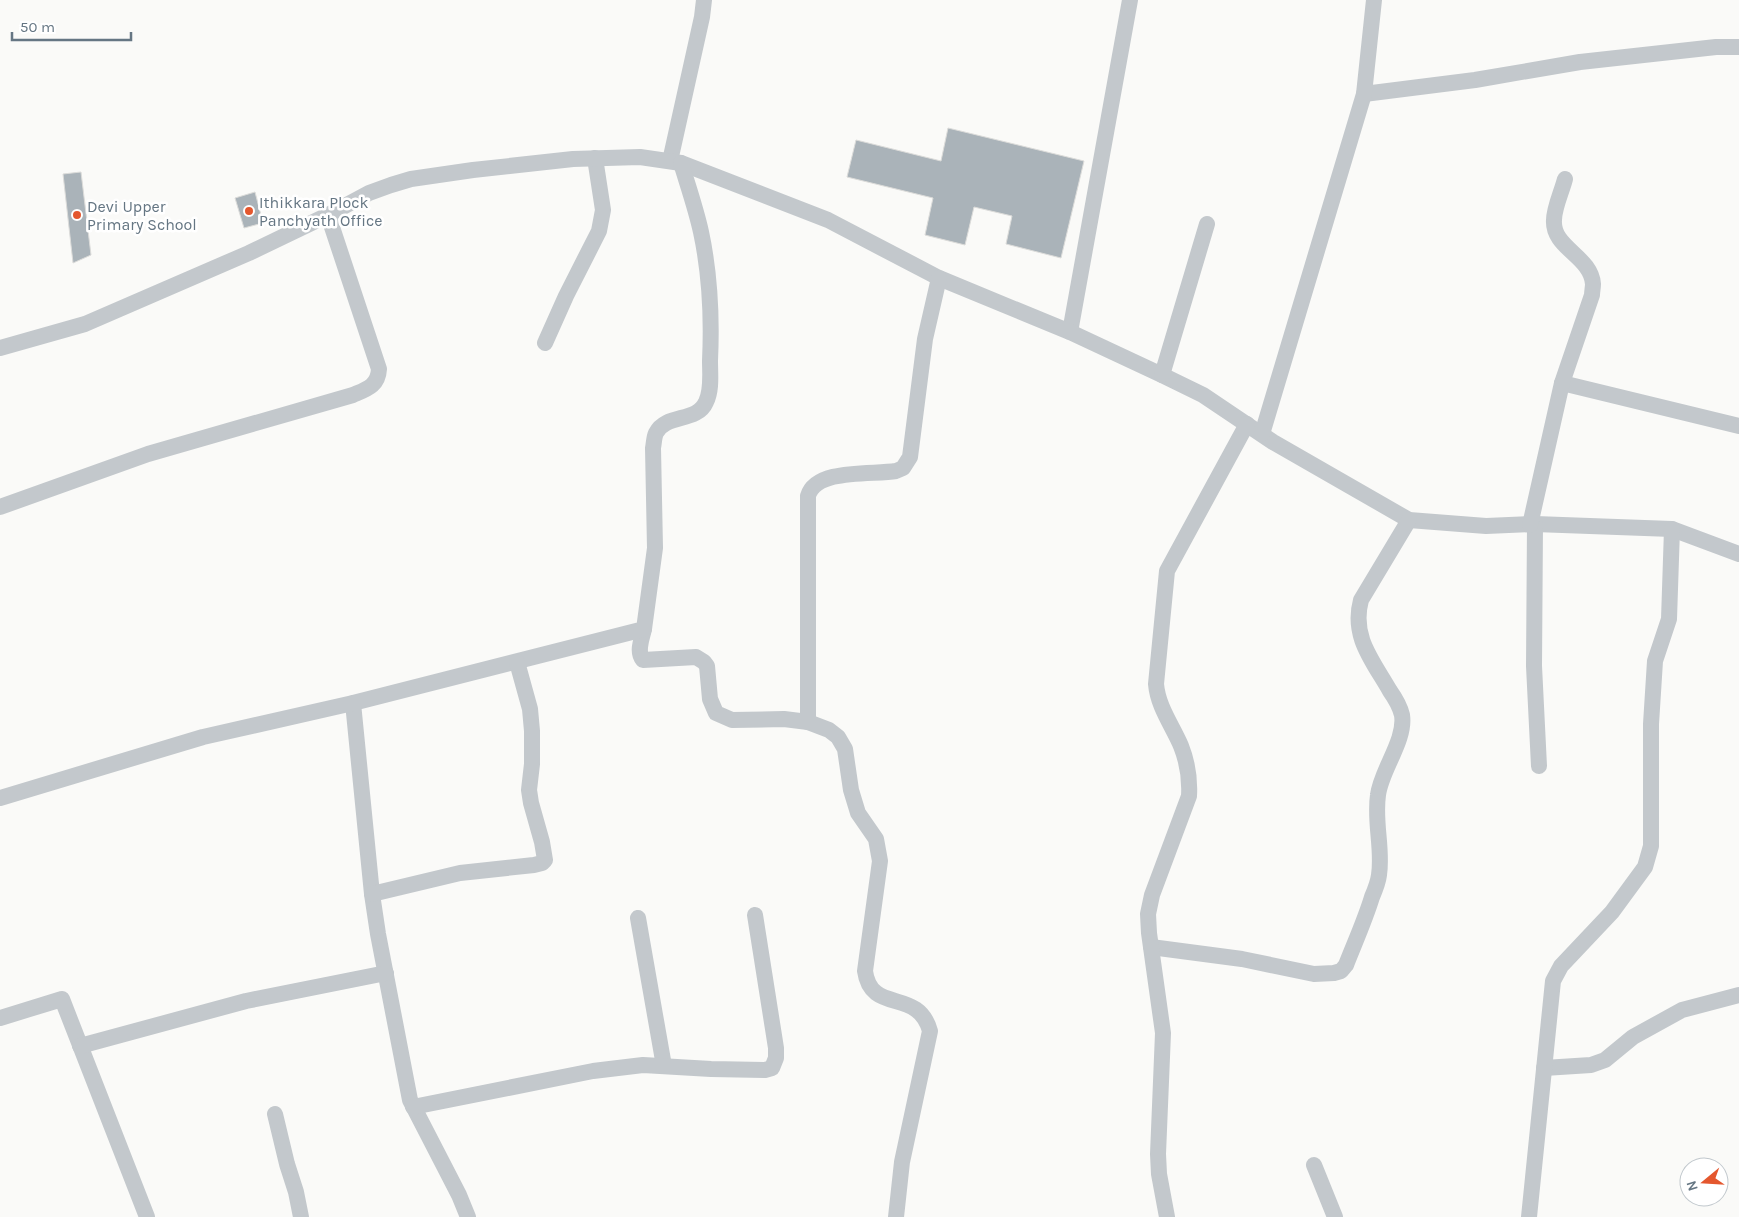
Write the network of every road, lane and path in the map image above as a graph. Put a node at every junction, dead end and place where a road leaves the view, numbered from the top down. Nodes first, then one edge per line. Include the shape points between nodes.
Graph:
1 (704, 0) edge
2 (1130, 0) edge
3 (1374, 0) edge
4 (1739, 47) edge
5 (1364, 94) junction
6 (596, 158) junction
7 (675, 162) junction
8 (1565, 179) dead end
9 (328, 215) junction
10 (1207, 224) dead end
11 (939, 278) junction
12 (1070, 332) junction
13 (545, 343) dead end
14 (0, 348) edge
15 (1162, 375) junction
16 (1562, 383) junction
17 (1247, 424) junction
18 (1739, 426) edge
19 (1262, 434) junction
20 (0, 507) edge
21 (1409, 520) junction
22 (1532, 525) junction
23 (1672, 529) junction
24 (1739, 554) edge
25 (644, 629) junction
26 (517, 662) junction
27 (353, 703) junction
28 (808, 722) junction
29 (1539, 766) dead end
30 (0, 798) edge
31 (372, 894) junction
32 (755, 915) dead end
33 (638, 918) dead end
34 (1151, 947) junction
35 (386, 973) junction
36 (1739, 995) edge
37 (0, 1018) edge
38 (80, 1046) junction
39 (664, 1066) junction
40 (1544, 1068) junction
41 (413, 1107) junction
42 (276, 1114) dead end
43 (1314, 1165) dead end
44 (147, 1217) edge
45 (300, 1217) edge
46 (468, 1217) edge
47 (896, 1217) edge
48 (1167, 1217) edge
49 (1335, 1217) edge
50 (1529, 1217) edge

1 - 7 street
2 - 12 street
3 - 5 street
4 - 5 street via 1580,62
5 - 19 street
6 - 7 street via 640,156
6 - 9 street via 411,179 369,193
6 - 13 street via 603,210 599,231
7 - 11 street via 828,220
7 - 25 street via 701,231 711,332 709,389 699,412 663,424 656,433 653,448 655,548
8 - 16 street via 1554,220 1557,235 1591,274 1593,284
9 - 14 street via 85,324
9 - 20 street via 379,369 379,378 373,384 353,395 148,454
10 - 15 street
11 - 12 street
11 - 28 street via 925,339 908,463 896,471 829,478 814,486 808,496
12 - 15 street
15 - 17 street via 1203,394
16 - 18 street
16 - 22 street
17 - 19 street
17 - 34 street via 1167,572 1157,696 1182,747 1190,784 1189,796 1152,895 1148,914
19 - 21 street
21 - 22 street via 1486,526
21 - 34 street via 1358,610 1361,641 1395,699 1402,715 1402,725 1378,794 1379,876 1346,965 1334,973 1314,974
22 - 23 street
22 - 29 street
23 - 24 street
23 - 40 street via 1669,619 1655,661 1651,724 1651,846 1645,866 1612,912 1561,966 1553,981
25 - 26 street
25 - 28 street via 640,651 643,660 696,657 704,662 712,707 723,717
26 - 27 street
26 - 31 street via 530,709 530,803 545,860 534,865 460,873
27 - 30 street via 203,737
27 - 31 street
28 - 47 street via 829,730 845,749 858,813 876,839 880,860 867,982 878,994 914,1006 925,1018 930,1031 902,1162
31 - 35 street
32 - 39 street via 776,1048 772,1068 712,1070
33 - 39 street
34 - 48 street via 1163,1033 1158,1174
35 - 38 street via 246,1001
35 - 41 street
36 - 40 street via 1682,1010 1633,1036 1605,1060 1591,1065
37 - 38 street via 62,999
38 - 44 street
39 - 41 street via 593,1071
40 - 50 street
41 - 46 street
42 - 45 street
43 - 49 street

